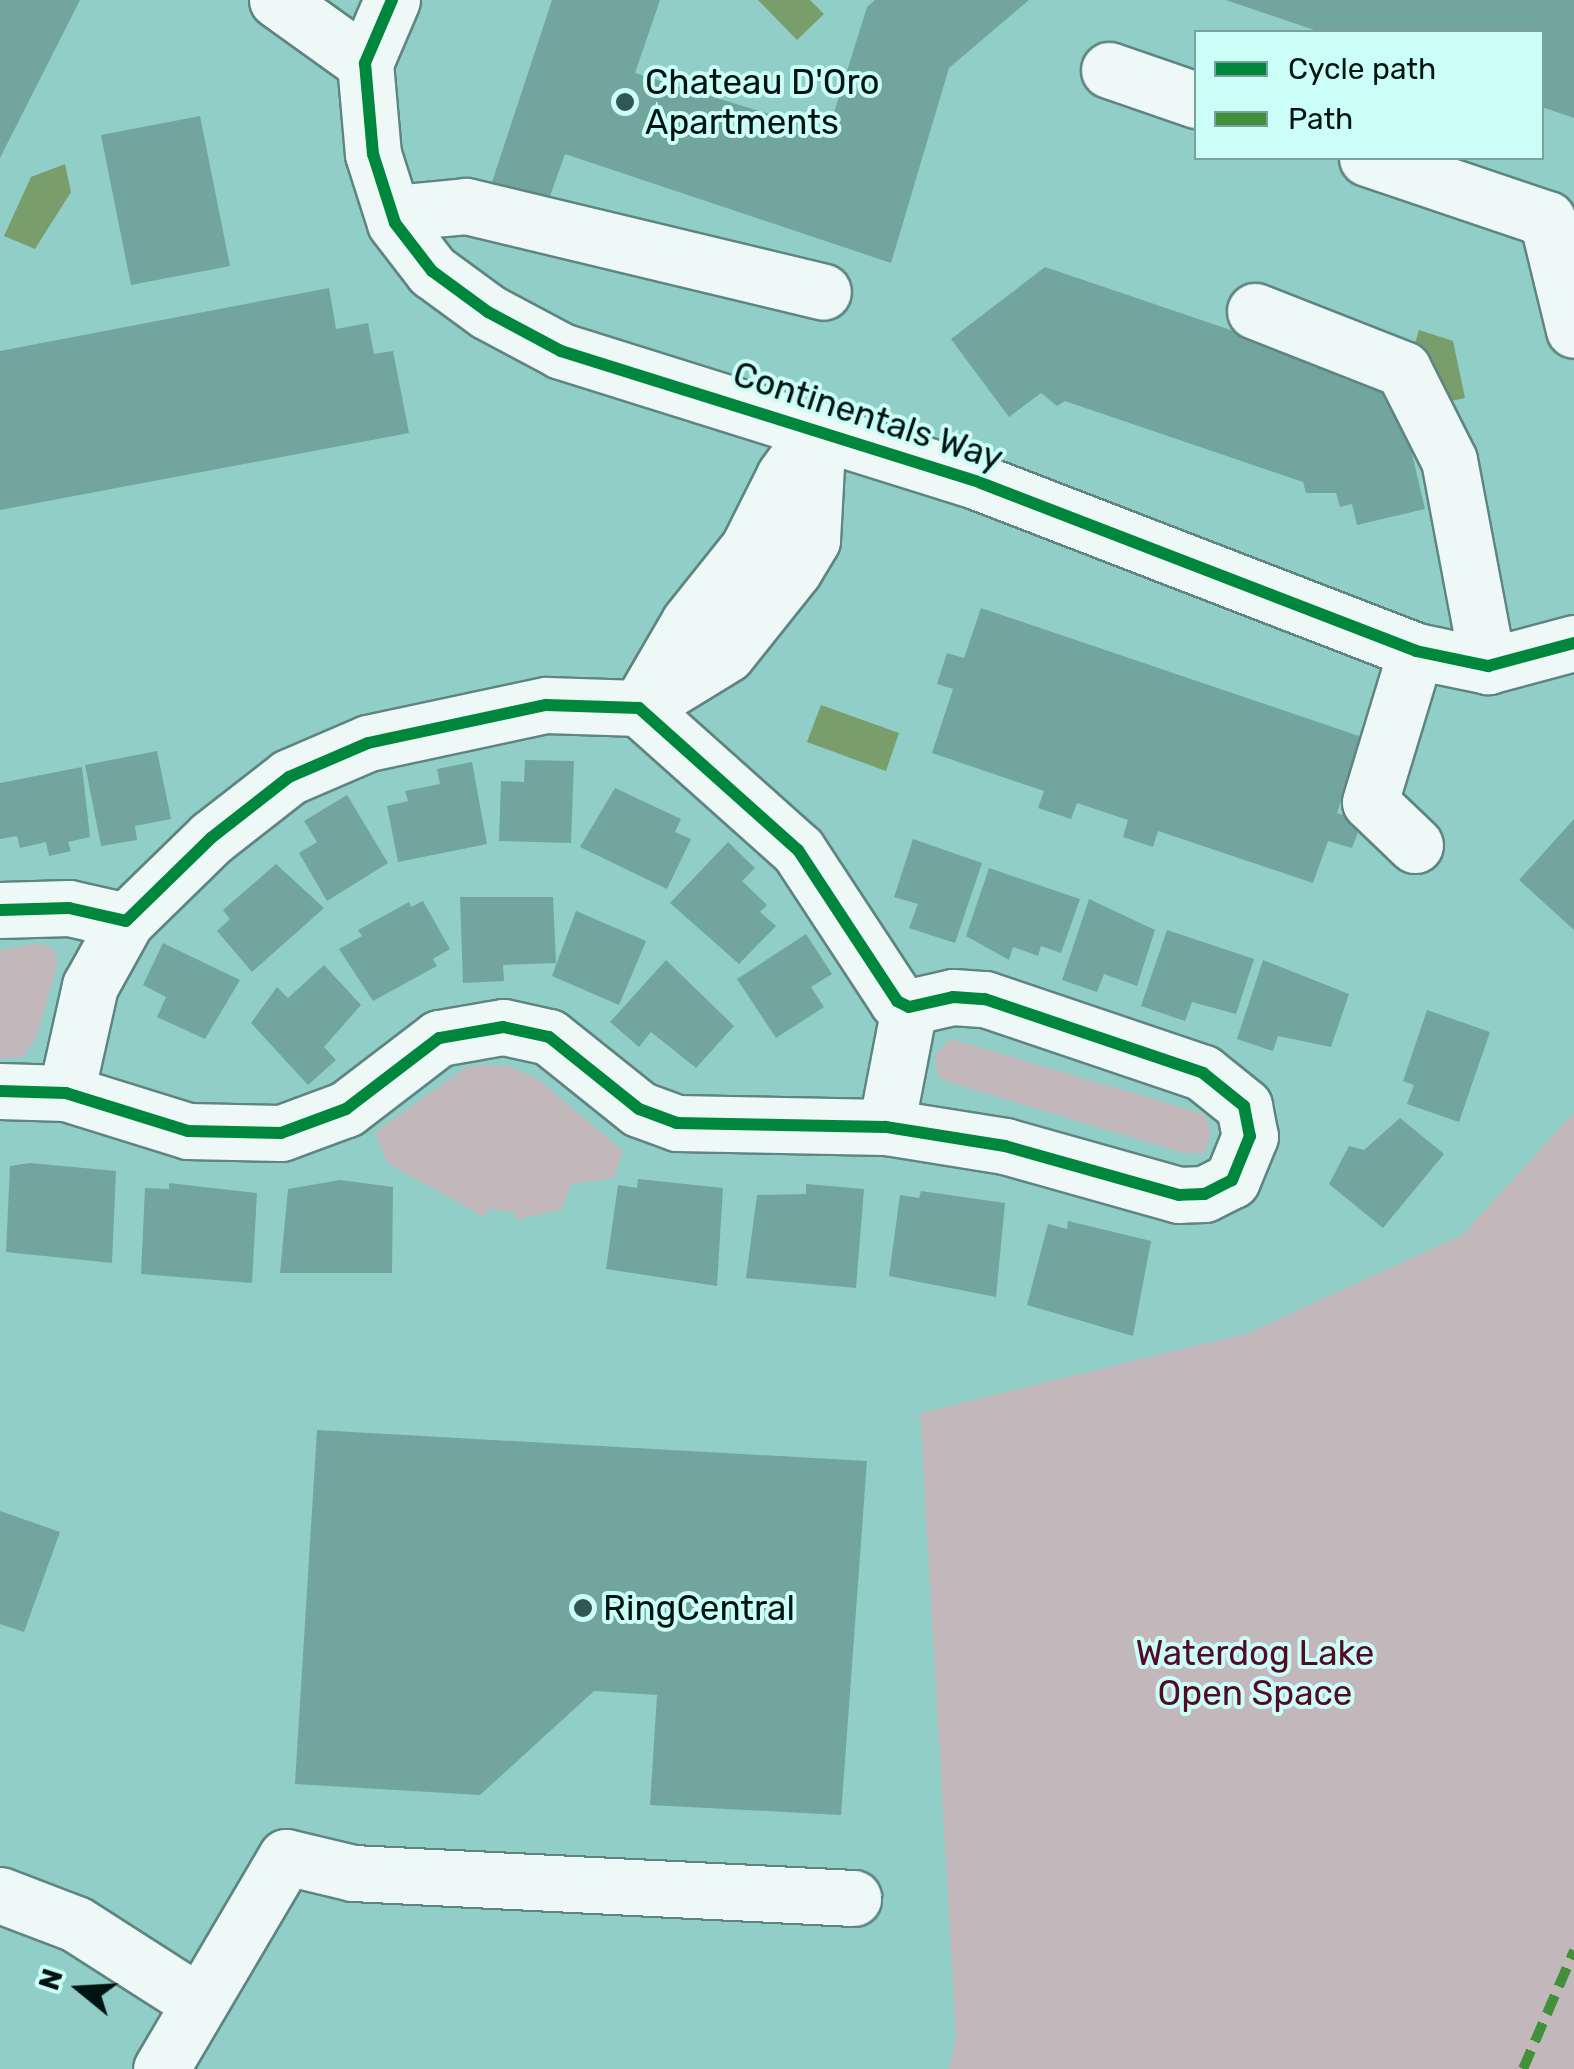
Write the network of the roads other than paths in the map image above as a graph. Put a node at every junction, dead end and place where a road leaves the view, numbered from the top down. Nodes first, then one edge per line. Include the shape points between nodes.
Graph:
1 (277, 0) edge
2 (392, 0) edge
3 (364, 63) junction
4 (1108, 70) dead end
5 (1194, 99) edge
6 (1373, 160) edge
7 (393, 213) junction
8 (823, 292) dead end
9 (1256, 310) dead end
10 (1574, 330) edge
11 (818, 429) junction
12 (1574, 643) edge
13 (1416, 651) junction
14 (1488, 666) junction
15 (640, 708) junction
16 (1415, 845) dead end
17 (0, 910) edge
18 (126, 920) junction
19 (909, 1007) junction
20 (0, 1092) edge
21 (66, 1093) junction
22 (886, 1127) junction
23 (0, 1895) edge
24 (853, 1898) dead end
25 (198, 2002) junction
26 (161, 2069) edge

1 - 3 street
2 - 3 street, Continentals Way
3 - 7 street, Continentals Way via 373,154
4 - 5 street
6 - 10 street via 1547,218
7 - 8 street via 466,206
7 - 11 street, Continentals Way via 432,271 488,312 561,351
9 - 14 street via 1403,370 1449,460
11 - 13 street, Continentals Way via 981,483
11 - 15 street via 812,540 794,570 727,654
12 - 14 street, Continentals Way
13 - 14 street, Continentals Way
13 - 16 street via 1370,802
15 - 18 street via 546,705 368,743 289,776 211,838
15 - 19 street via 798,850 839,904 885,991
17 - 18 street via 68,908
18 - 21 street via 90,986
19 - 22 street
19 - 22 street via 986,999 1203,1073 1244,1106 1250,1136 1232,1180 1204,1194 1179,1195 1004,1146
20 - 21 street
21 - 22 street via 188,1132 281,1133 346,1109 439,1038 503,1027 549,1037 639,1109 667,1121
23 - 25 street via 76,1924
24 - 25 street via 353,1873 286,1858
25 - 26 street

